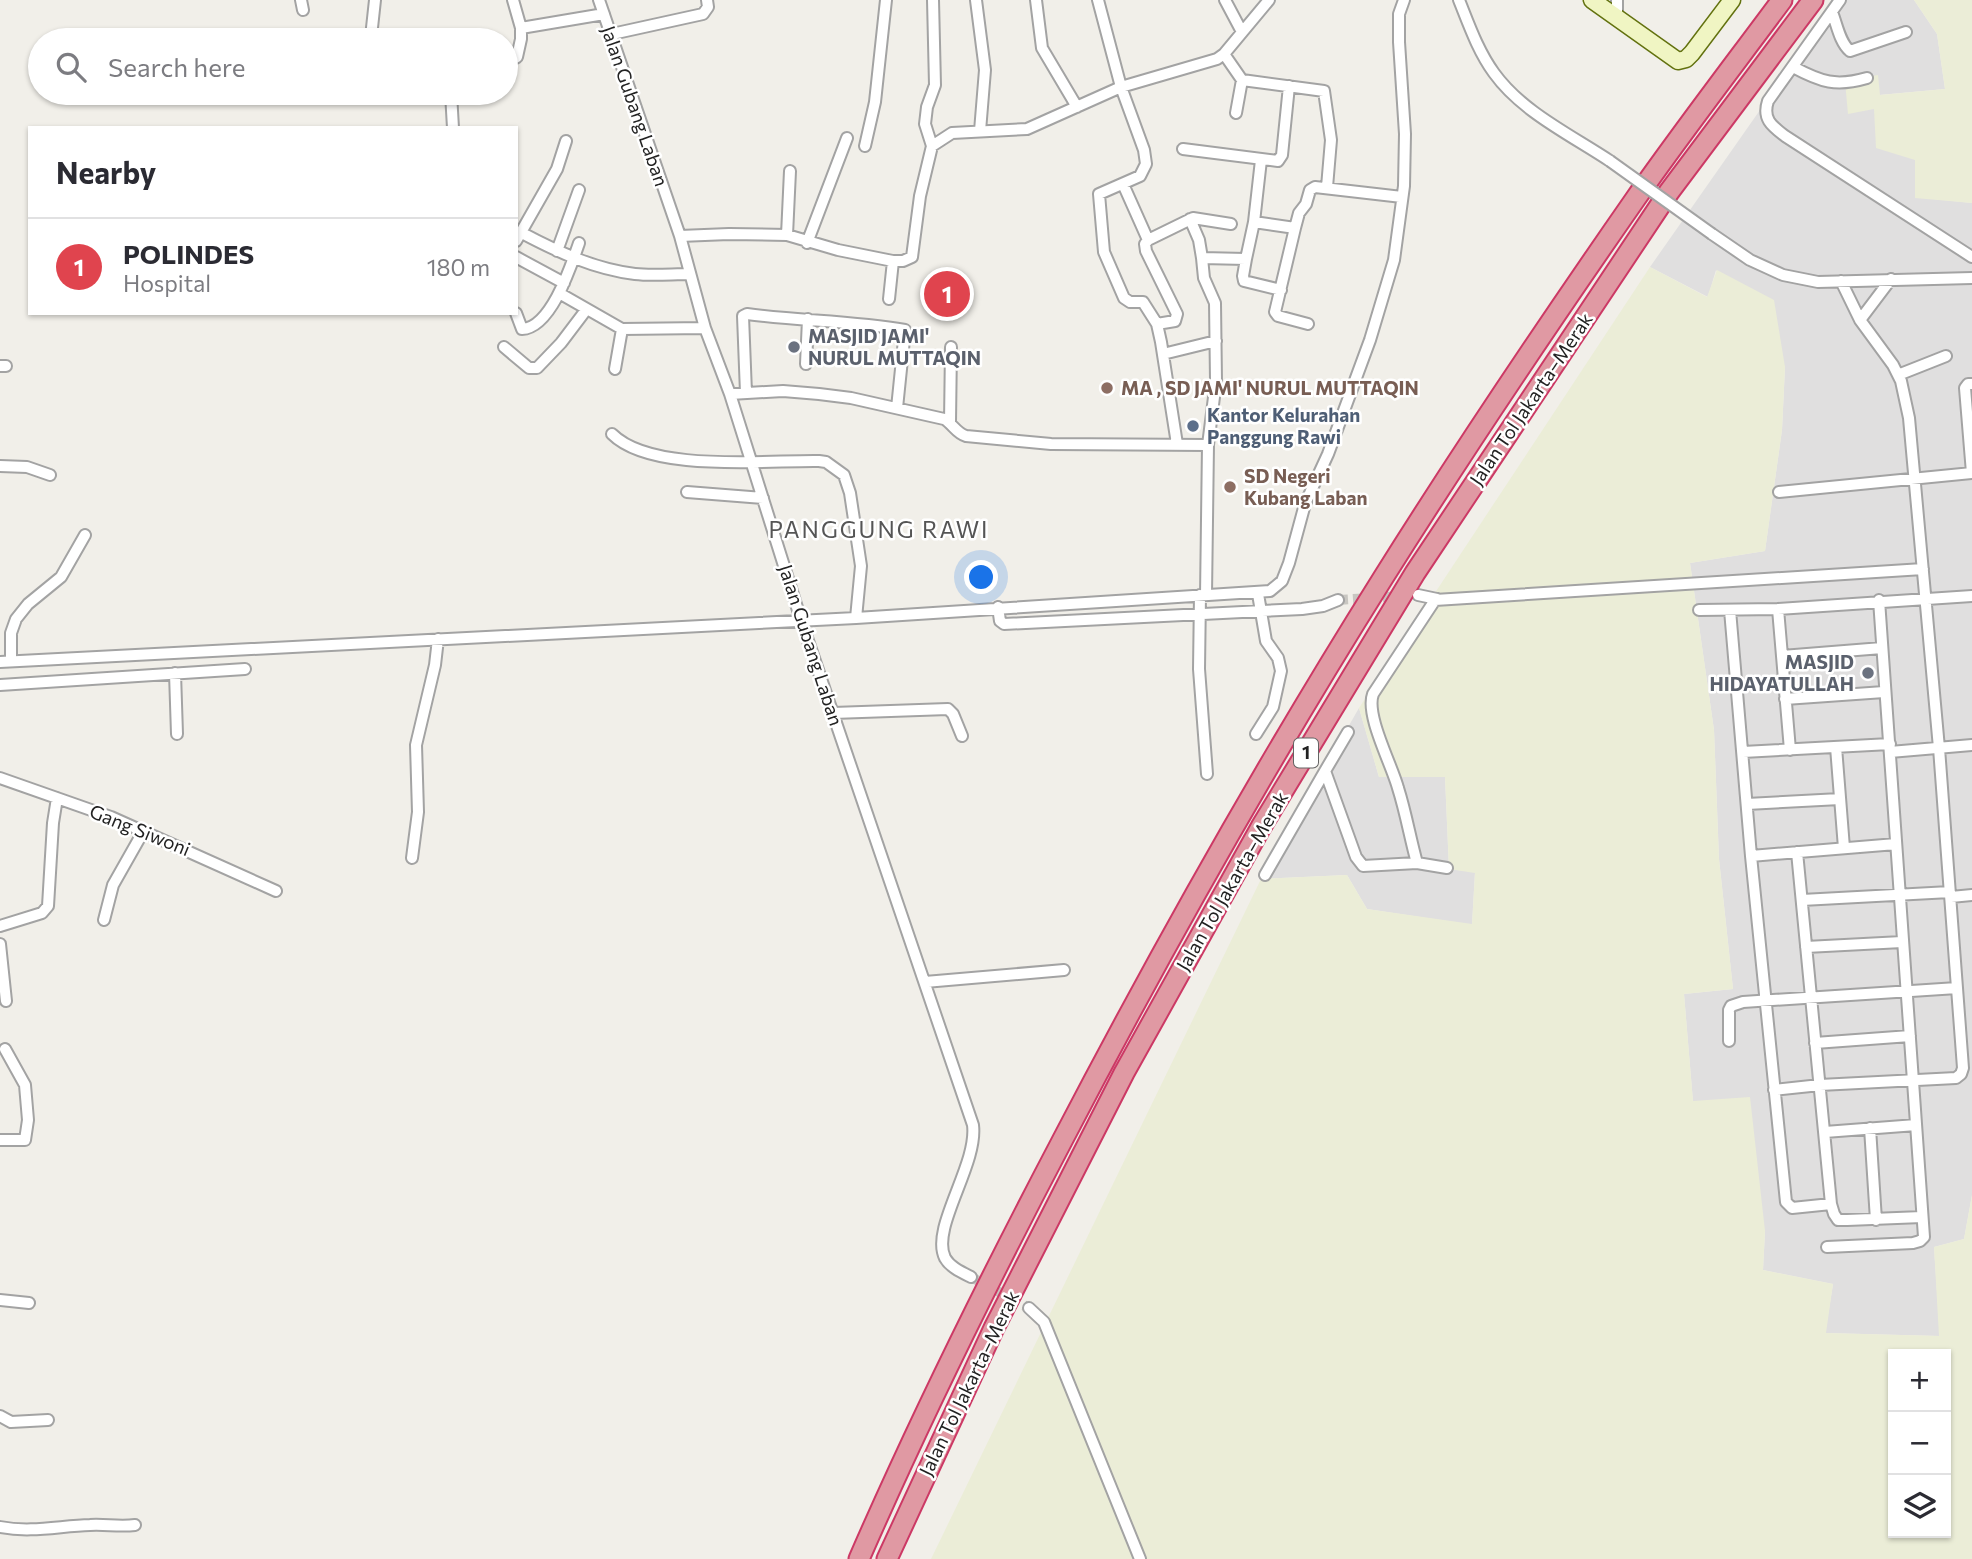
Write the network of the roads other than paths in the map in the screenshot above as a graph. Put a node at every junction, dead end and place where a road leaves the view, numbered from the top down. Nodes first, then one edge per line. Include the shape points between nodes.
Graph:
1 (375, 0) edge
2 (513, 0) edge
3 (599, 0) edge
4 (707, 0) edge
5 (886, 0) edge
6 (933, 0) edge
7 (975, 0) edge
8 (1036, 0) edge
9 (1098, 0) edge
10 (1226, 0) edge
11 (1269, 0) edge
12 (1404, 0) edge
13 (1459, 0) edge
14 (1592, 0) edge
15 (1617, 0) edge
16 (1731, 0) edge
17 (1782, 0) edge
18 (1813, 0) edge
19 (1840, 0) edge
20 (1832, 12) junction
21 (604, 14) junction
22 (1617, 18) junction
23 (372, 28) edge
24 (521, 28) junction
25 (1242, 32) junction
26 (1906, 32) dead end
27 (612, 34) junction
28 (518, 53) edge
29 (1224, 54) junction
30 (1793, 67) junction
31 (1867, 78) dead end
32 (1242, 80) junction
33 (1289, 86) junction
34 (1121, 87) junction
35 (452, 105) edge
36 (1077, 107) junction
37 (1236, 113) dead end
38 (453, 126) edge
39 (980, 131) junction
40 (847, 138) dead end
41 (566, 141) dead end
42 (865, 146) dead end
43 (932, 146) junction
44 (1183, 149) dead end
45 (1261, 160) junction
46 (790, 171) dead end
47 (1123, 184) junction
48 (1327, 187) junction
49 (579, 190) dead end
50 (1402, 197) junction
51 (1191, 219) junction
52 (1255, 222) junction
53 (1231, 224) dead end
54 (1295, 228) junction
55 (787, 235) junction
56 (680, 236) junction
57 (519, 237) edge
58 (1148, 240) junction
59 (579, 243) dead end
60 (807, 243) junction
61 (556, 251) junction
62 (1972, 257) edge
63 (518, 258) edge
64 (1202, 258) junction
65 (573, 259) junction
66 (1246, 259) junction
67 (893, 261) junction
68 (690, 274) junction
69 (1972, 278) edge
70 (1891, 279) junction
71 (1841, 281) junction
72 (562, 288) junction
73 (1281, 290) junction
74 (889, 299) dead end
75 (586, 310) junction
76 (517, 315) edge
77 (808, 319) junction
78 (1860, 320) junction
79 (1157, 324) junction
80 (1308, 324) dead end
81 (705, 328) junction
82 (622, 329) junction
83 (1216, 341) junction
84 (504, 347) dead end
85 (951, 348) dead end
86 (1163, 354) junction
87 (1946, 356) dead end
88 (806, 363) dead end
89 (615, 369) dead end
90 (1898, 375) junction
91 (1972, 384) edge
92 (746, 393) junction
93 (730, 394) junction
94 (897, 408) junction
95 (947, 420) junction
96 (1970, 420) edge
97 (612, 434) dead end
98 (1177, 444) junction
99 (1208, 445) junction
100 (751, 461) junction
101 (0, 466) edge
102 (1972, 473) edge
103 (50, 475) dead end
104 (1915, 477) junction
105 (687, 492) dead end
106 (1779, 492) dead end
107 (763, 498) junction
108 (85, 535) dead end
109 (1922, 563) junction
110 (1418, 595) dead end
111 (1972, 596) edge
112 (1926, 598) junction
113 (1437, 599) junction
114 (1338, 600) tunnel mouth
115 (1879, 600) junction
116 (1200, 604) junction
117 (1259, 604) junction
118 (998, 607) junction
119 (1778, 609) junction
120 (1699, 610) dead end
121 (1730, 610) junction
122 (856, 618) junction
123 (802, 620) junction
124 (438, 639) junction
125 (1882, 648) junction
126 (1783, 656) junction
127 (112, 660) junction
128 (6, 662) edge
129 (245, 669) dead end
130 (175, 673) junction
131 (113, 677) junction
132 (0, 685) edge
133 (1884, 692) junction
134 (1785, 699) junction
135 (833, 713) junction
136 (1348, 732) dead end
137 (177, 734) dead end
138 (1256, 734) dead end
139 (962, 736) dead end
140 (1972, 746) edge
141 (1836, 747) junction
142 (1890, 748) junction
143 (1939, 748) junction
144 (1790, 750) junction
145 (1743, 752) junction
146 (1325, 771) junction
147 (1207, 775) dead end
148 (0, 778) edge
149 (57, 798) junction
150 (1840, 799) junction
151 (1746, 804) junction
152 (143, 832) junction
153 (1896, 844) junction
154 (1844, 848) junction
155 (1797, 852) junction
156 (1751, 856) junction
157 (412, 858) dead end
158 (1417, 863) junction
159 (1447, 867) dead end
160 (1265, 875) dead end
161 (276, 891) dead end
162 (1899, 895) junction
163 (1950, 895) junction
164 (1972, 895) edge
165 (1802, 900) junction
166 (104, 920) dead end
167 (0, 926) edge
168 (1902, 942) junction
169 (0, 944) edge
170 (1806, 947) junction
171 (1064, 970) dead end
172 (925, 982) junction
173 (1957, 988) junction
174 (1906, 992) junction
175 (1810, 997) junction
176 (6, 1001) dead end
177 (1766, 1001) junction
178 (1966, 1027) edge
179 (1910, 1036) junction
180 (1729, 1041) dead end
181 (1815, 1042) junction
182 (5, 1049) dead end
183 (1913, 1080) junction
184 (1820, 1085) junction
185 (1774, 1090) junction
186 (1916, 1125) junction
187 (1870, 1128) junction
188 (1825, 1132) junction
189 (0, 1140) edge
190 (1831, 1205) junction
191 (1922, 1217) junction
192 (1877, 1220) junction
193 (1827, 1247) dead end
194 (971, 1277) tunnel mouth
195 (0, 1300) edge
196 (29, 1303) dead end
197 (1028, 1308) tunnel mouth
198 (0, 1416) edge
199 (48, 1420) dead end
200 (135, 1525) dead end
201 (0, 1527) edge
202 (859, 1559) edge
203 (887, 1559) edge
204 (1140, 1559) edge

1 - 23 street
2 - 24 street
3 - 21 street, Jalan Gubang Laban
4 - 27 street via 703,14
5 - 42 street via 879,79
6 - 43 street via 935,85 925,124
7 - 39 street via 985,69
8 - 36 street via 1042,48
9 - 34 street
10 - 25 street
11 - 25 street
12 - 50 street via 1399,14 1405,134
13 - 71 street, bridge via 1478,48 1495,75 1521,102 1750,260 1783,275
14 - 22 street
15 - 22 street
16 - 22 street via 1700,44 1682,60 1670,57
17 - 202 highway, Jalan Tol Jakarta–Merak / 1 via 1639,194 1495,404 1280,748 1143,986 1005,1251
18 - 203 highway, Jalan Tol Jakarta–Merak / 1 via 1669,192 1415,573 1261,827 1124,1073 994,1328
19 - 20 street
20 - 26 street via 1850,51
20 - 30 street
21 - 24 street
21 - 27 street, Jalan Gubang Laban
24 - 28 street
25 - 29 street
27 - 56 street, Jalan Gubang Laban
29 - 32 street
29 - 34 street
30 - 31 street via 1835,84
30 - 62 street via 1768,101 1765,110 1772,127
32 - 33 street
32 - 37 street
33 - 45 street via 1280,160
33 - 48 street via 1325,93 1331,140
34 - 36 street
34 - 47 street via 1146,164 1140,176
35 - 38 street
36 - 39 street via 1027,129
39 - 43 street via 952,134
40 - 60 street
41 - 57 street via 557,169
43 - 67 street via 912,257
44 - 45 street
45 - 52 street
46 - 55 street
47 - 58 street
47 - 79 street via 1098,197 1104,252 1124,298 1143,302
48 - 50 street
48 - 54 street via 1310,190
49 - 61 street
50 - 117 street via 1394,260 1370,340 1306,504 1282,581
51 - 53 street
51 - 58 street
51 - 64 street
52 - 54 street
52 - 66 street
54 - 73 street
55 - 56 street
55 - 60 street
56 - 68 street, Jalan Gubang Laban
57 - 61 street
58 - 79 street via 1146,251 1177,314 1175,321
59 - 65 street
60 - 67 street
61 - 65 street
63 - 72 street
64 - 66 street
64 - 83 street via 1215,303
65 - 68 street via 632,273
65 - 72 street
66 - 73 street via 1244,281
67 - 74 street
68 - 81 street, Jalan Gubang Laban
69 - 70 street
70 - 71 street
70 - 78 street
71 - 78 street
72 - 75 street
72 - 76 street via 530,328 521,328
73 - 80 street via 1276,314
75 - 82 street
75 - 84 street via 537,368 529,368
77 - 88 street
77 - 92 street via 743,316
77 - 94 street via 905,330
78 - 90 street
79 - 86 street
81 - 82 street
81 - 93 street, Jalan Gubang Laban
82 - 89 street
83 - 86 street
83 - 99 street
85 - 95 street
86 - 98 street
87 - 90 street
90 - 104 street via 1909,418
91 - 96 street via 1965,388
92 - 93 street
92 - 94 street via 819,394
93 - 100 street, Jalan Gubang Laban
94 - 95 street
95 - 98 street via 966,436 1051,444
96 - 102 street
97 - 100 street via 652,454
98 - 99 street
99 - 116 street
100 - 107 street, Jalan Gubang Laban
100 - 122 street via 826,462 844,475 862,566
101 - 103 street via 27,467
102 - 104 street
104 - 106 street
104 - 109 street
105 - 107 street
107 - 123 street, Jalan Gubang Laban
108 - 128 street via 61,577 16,620
109 - 112 street
109 - 113 street
110 - 113 street
111 - 112 street
112 - 115 street
112 - 143 street
113 - 158 street via 1371,702
114 - 117 street via 1315,608
115 - 119 street
115 - 125 street
116 - 117 street
116 - 117 street
116 - 118 street
116 - 118 street via 1003,624
116 - 147 street via 1199,669
117 - 138 street via 1266,641 1281,671 1273,707
118 - 122 street
119 - 121 street
119 - 126 street
120 - 121 street
121 - 145 street
122 - 123 street
123 - 124 street
123 - 135 street, Jalan Gubang Laban
124 - 127 street
124 - 157 street via 416,745 418,812
125 - 126 street
125 - 133 street
126 - 134 street
127 - 128 street
127 - 131 street
129 - 130 street
130 - 131 street
130 - 137 street
131 - 132 street
133 - 134 street
133 - 142 street
134 - 144 street
135 - 139 street via 948,709
135 - 172 street, Jalan Gubang Laban
136 - 146 street
140 - 143 street
141 - 142 street
141 - 144 street
141 - 150 street
142 - 143 street
142 - 153 street
143 - 163 street
144 - 145 street
145 - 151 street
146 - 158 street via 1361,864
146 - 160 street
148 - 149 street, Gang Siwoni
149 - 152 street, Gang Siwoni
149 - 167 street via 48,906 42,913
150 - 151 street
150 - 154 street
151 - 156 street
152 - 161 street, Gang Siwoni
152 - 166 street via 113,885
153 - 154 street
153 - 162 street
154 - 155 street
155 - 156 street
155 - 165 street
156 - 177 street
158 - 159 street
162 - 163 street
162 - 165 street
162 - 168 street
163 - 164 street
163 - 173 street
165 - 170 street
168 - 170 street
168 - 174 street
169 - 176 street
170 - 175 street
171 - 172 street
172 - 194 street, Jalan Gubang Laban via 973,1125 972,1149 941,1242 945,1258
173 - 174 street
173 - 178 street
174 - 175 street
174 - 179 street
175 - 177 street
175 - 181 street
177 - 180 street via 1731,1006
177 - 185 street
178 - 183 street via 1959,1076
179 - 181 street
179 - 183 street
181 - 184 street
182 - 189 street via 23,1080 27,1133 25,1140
183 - 184 street
183 - 186 street
184 - 185 street
184 - 188 street
185 - 190 street via 1786,1202 1793,1208
186 - 187 street
186 - 191 street
187 - 188 street
187 - 192 street
188 - 190 street
190 - 192 street via 1839,1220
191 - 192 street
191 - 193 street via 1924,1237 1920,1241
195 - 196 street
197 - 204 street via 1044,1322
198 - 199 street via 11,1422
200 - 201 street via 19,1531

